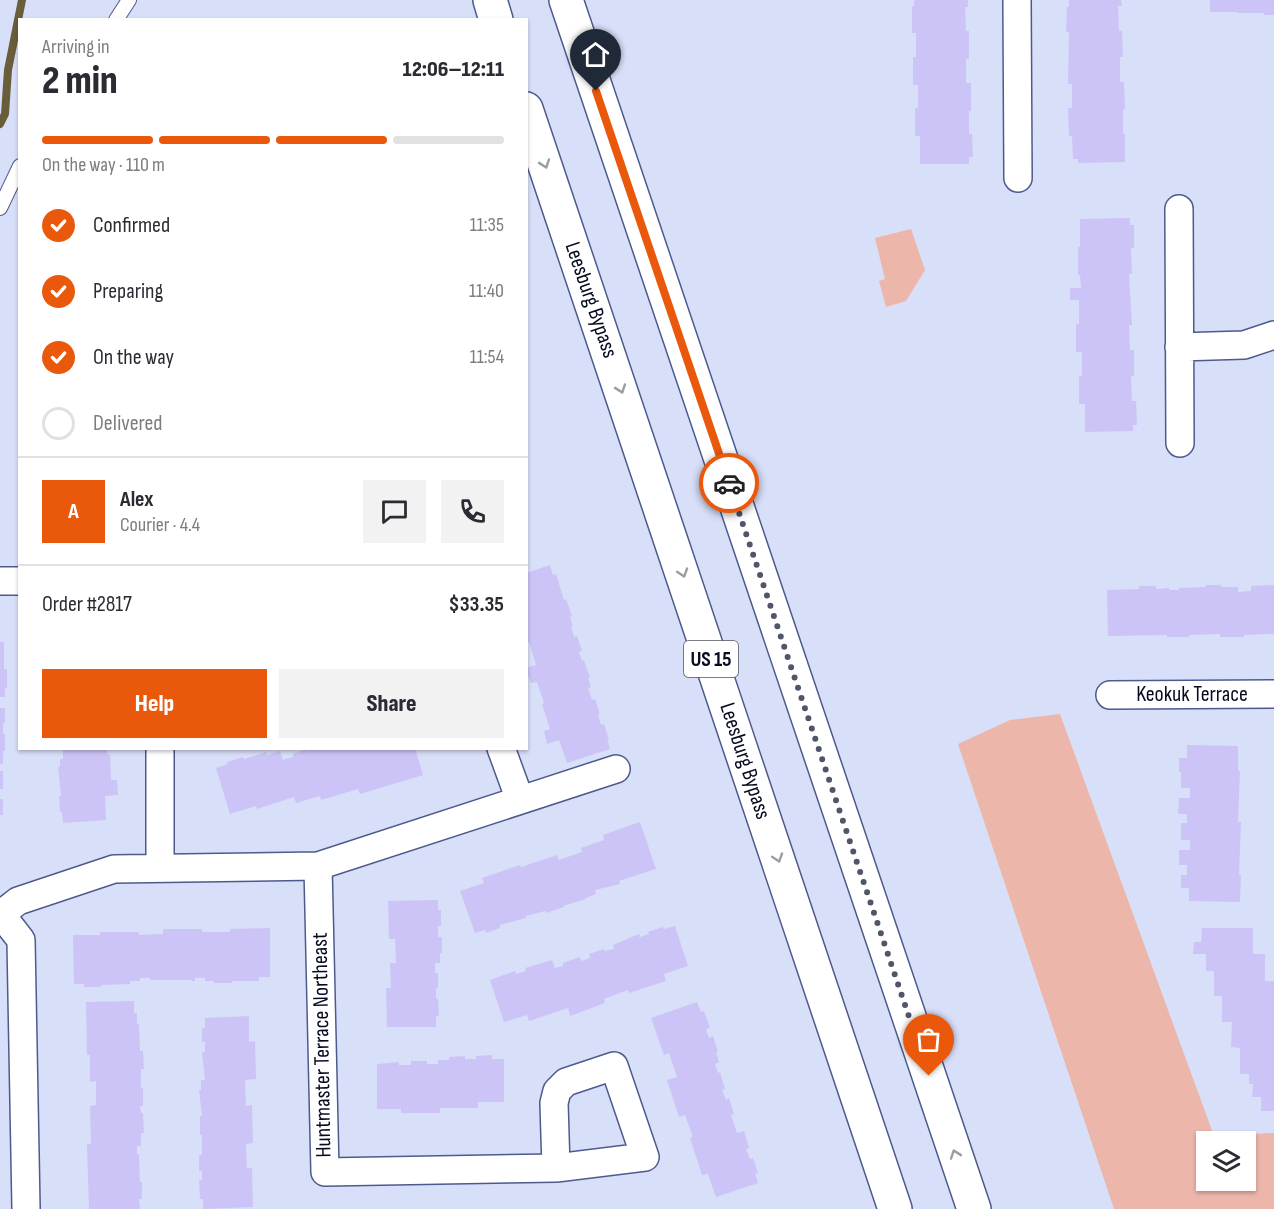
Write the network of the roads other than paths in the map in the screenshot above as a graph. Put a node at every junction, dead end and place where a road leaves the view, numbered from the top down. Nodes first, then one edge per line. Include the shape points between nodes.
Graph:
1 (129, 0) edge
2 (490, 0) edge
3 (566, 0) edge
4 (1017, 0) edge
5 (117, 18) edge
6 (495, 18) edge
7 (528, 115) edge
8 (18, 170) edge
9 (1018, 178) dead end
10 (0, 208) edge
11 (1179, 209) dead end
12 (1274, 335) edge
13 (1179, 347) junction
14 (1180, 444) dead end
15 (18, 580) edge
16 (0, 581) edge
17 (1110, 694) dead end
18 (1274, 694) edge
19 (160, 750) edge
20 (502, 750) edge
21 (616, 769) dead end
22 (520, 800) junction
23 (318, 866) junction
24 (160, 868) junction
25 (0, 914) edge
26 (556, 1168) dead end
27 (26, 1208) edge
28 (895, 1209) edge
29 (974, 1209) edge

1 - 5 lane
2 - 6 highway
29 -> 3 highway
4 - 9 street
7 -> 28 highway, Leesburg Bypass / US 15
8 - 10 lane
11 - 13 street
12 - 13 street via 1244,345
13 - 14 street
15 - 16 street
17 - 18 street, Keokuk Terrace
19 - 24 street
20 - 22 street
21 - 22 street
22 - 23 street
23 - 24 street
23 - 26 street, Huntmaster Terrace Northeast via 325,1172
24 - 25 street via 114,869 18,900
25 - 27 street via 21,940

